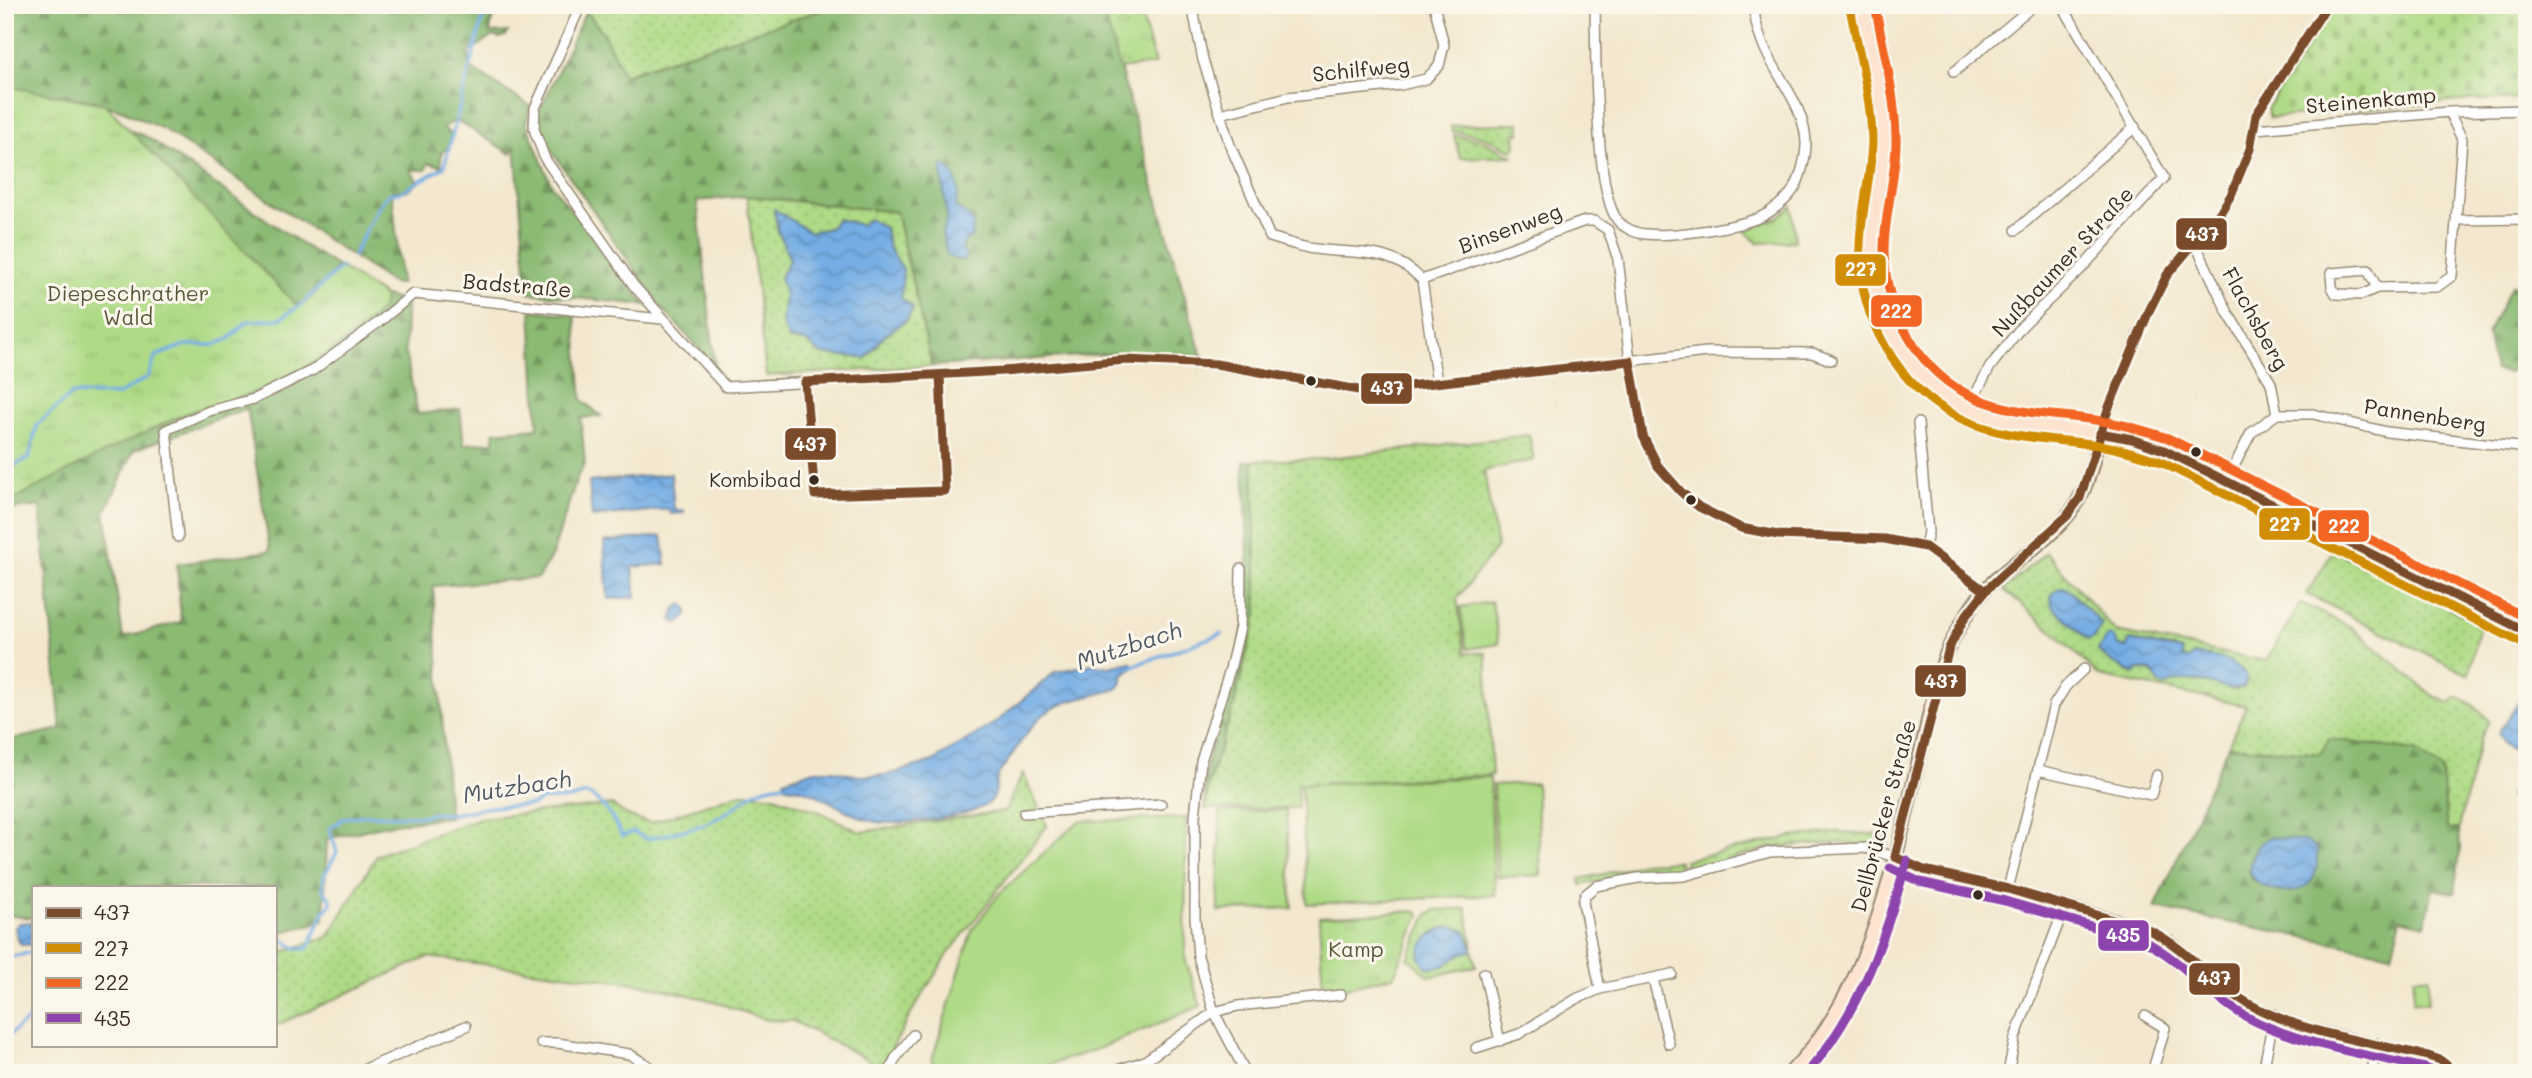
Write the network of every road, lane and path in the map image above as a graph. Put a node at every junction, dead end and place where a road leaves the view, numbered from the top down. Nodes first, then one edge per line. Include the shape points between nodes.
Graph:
1 (581, 5) edge
2 (1192, 5) edge
3 (1434, 5) edge
4 (1595, 5) edge
5 (1752, 5) edge
6 (1863, 5) edge
7 (2034, 5) edge
8 (2062, 5) edge
9 (2328, 5) edge
10 (1954, 72) dead end
11 (2527, 110) edge
12 (2449, 112) junction
13 (1220, 114) junction
14 (2135, 127) junction
15 (2255, 129) junction
16 (2527, 219) edge
17 (2456, 220) junction
18 (2016, 230) dead end
19 (2194, 241) junction
20 (1422, 280) junction
21 (2376, 288) junction
22 (662, 319) junction
23 (1831, 360) dead end
24 (1630, 361) junction
25 (1437, 383) junction
26 (1968, 408) junction
27 (2277, 414) junction
28 (1918, 423) dead end
29 (2100, 433) junction
30 (2527, 448) edge
31 (2226, 481) junction
32 (178, 537) dead end
33 (1925, 547) junction
34 (1241, 569) dead end
35 (1985, 591) junction
36 (2527, 632) edge
37 (2084, 669) dead end
38 (2038, 770) junction
39 (2157, 775) dead end
40 (1161, 804) dead end
41 (1024, 813) dead end
42 (1895, 857) junction
43 (2008, 889) junction
44 (2065, 906) junction
45 (1484, 973) dead end
46 (1672, 974) dead end
47 (1653, 979) junction
48 (1600, 989) junction
49 (1341, 995) dead end
50 (1214, 1012) junction
51 (2274, 1014) junction
52 (2145, 1016) dead end
53 (466, 1026) dead end
54 (912, 1035) dead end
55 (1500, 1041) junction
56 (541, 1043) dead end
57 (2376, 1043) junction
58 (1669, 1044) dead end
59 (1476, 1048) dead end
60 (356, 1073) edge
61 (651, 1073) edge
62 (888, 1073) edge
63 (1109, 1073) edge
64 (1246, 1073) edge
65 (1790, 1073) edge
66 (2008, 1073) edge
67 (2152, 1073) edge
68 (2263, 1073) edge
69 (2372, 1073) edge
70 (2457, 1073) edge

1 - 22 street via 535,108 534,129 555,175
2 - 13 street
3 - 13 street, Schilfweg via 1443,56 1426,79 1288,97
4 - 5 street via 1606,191 1619,222 1645,234 1735,225 1768,214 1794,190 1805,158 1802,121 1765,50
6 - 26 main road via 1884,136 1872,251 1884,316 1911,362 1933,385
7 - 10 street
8 - 14 street
9 - 15 street via 2256,115
11 - 12 street, Steinenkamp
12 - 15 street, Steinenkamp
12 - 17 street, Steinenkamp via 2462,139
13 - 20 street via 1270,237 1308,248 1389,256
14 - 18 street
14 - 26 street, Nußbaumer Straße via 2164,178 2022,326 1990,367
15 - 19 street via 2231,195
16 - 17 street
17 - 21 street, Steinenkamp via 2452,276 2442,285
19 - 27 street, Flachsberg via 2228,313 2271,383
19 - 29 street via 2167,275 2148,311
20 - 24 street, Binsenweg via 1594,220 1608,230 1618,259
20 - 25 street
21 - 21 street, Steinenkamp via 2361,295 2336,294 2331,273 2368,270
22 - 25 street via 726,387 1126,360 1216,364 1364,391
22 - 32 street, Badstraße via 414,294 313,370 254,399 209,411 166,430
23 - 24 street via 1812,353 1707,352
24 - 25 street
24 - 33 street via 1643,436 1658,466 1699,507 1741,528 1778,535 1885,539
26 - 29 main road via 2008,423
27 - 30 street, Pannenberg via 2313,414 2387,432
27 - 31 street via 2251,433
28 - 33 street via 1928,532
29 - 31 main road via 2164,450
29 - 35 main road, Dellbrücker Straße via 2080,498 2067,516
31 - 36 main road
33 - 35 street
34 - 50 street via 1240,627 1201,761 1196,803 1198,956
35 - 42 main road, Dellbrücker Straße via 1949,648
37 - 38 street via 2054,705
38 - 39 street via 2151,795
38 - 43 street
40 - 41 street
42 - 43 street via 1924,870
42 - 48 street via 1857,847 1770,852 1684,876 1596,886 1583,902
42 - 65 main road, Dellbrücker Straße via 1880,912 1843,998
43 - 44 street
44 - 51 street via 2151,931 2233,993
44 - 66 street via 2015,1038
45 - 55 street
46 - 47 street
47 - 48 street
47 - 58 street
48 - 55 street
49 - 50 street
50 - 63 street via 1145,1061
50 - 64 street
51 - 57 street via 2301,1026
51 - 68 street
52 - 67 street via 2165,1028
53 - 60 street
54 - 62 street
55 - 59 street
56 - 61 street via 629,1054 649,1066
57 - 69 street
57 - 70 street via 2440,1060

